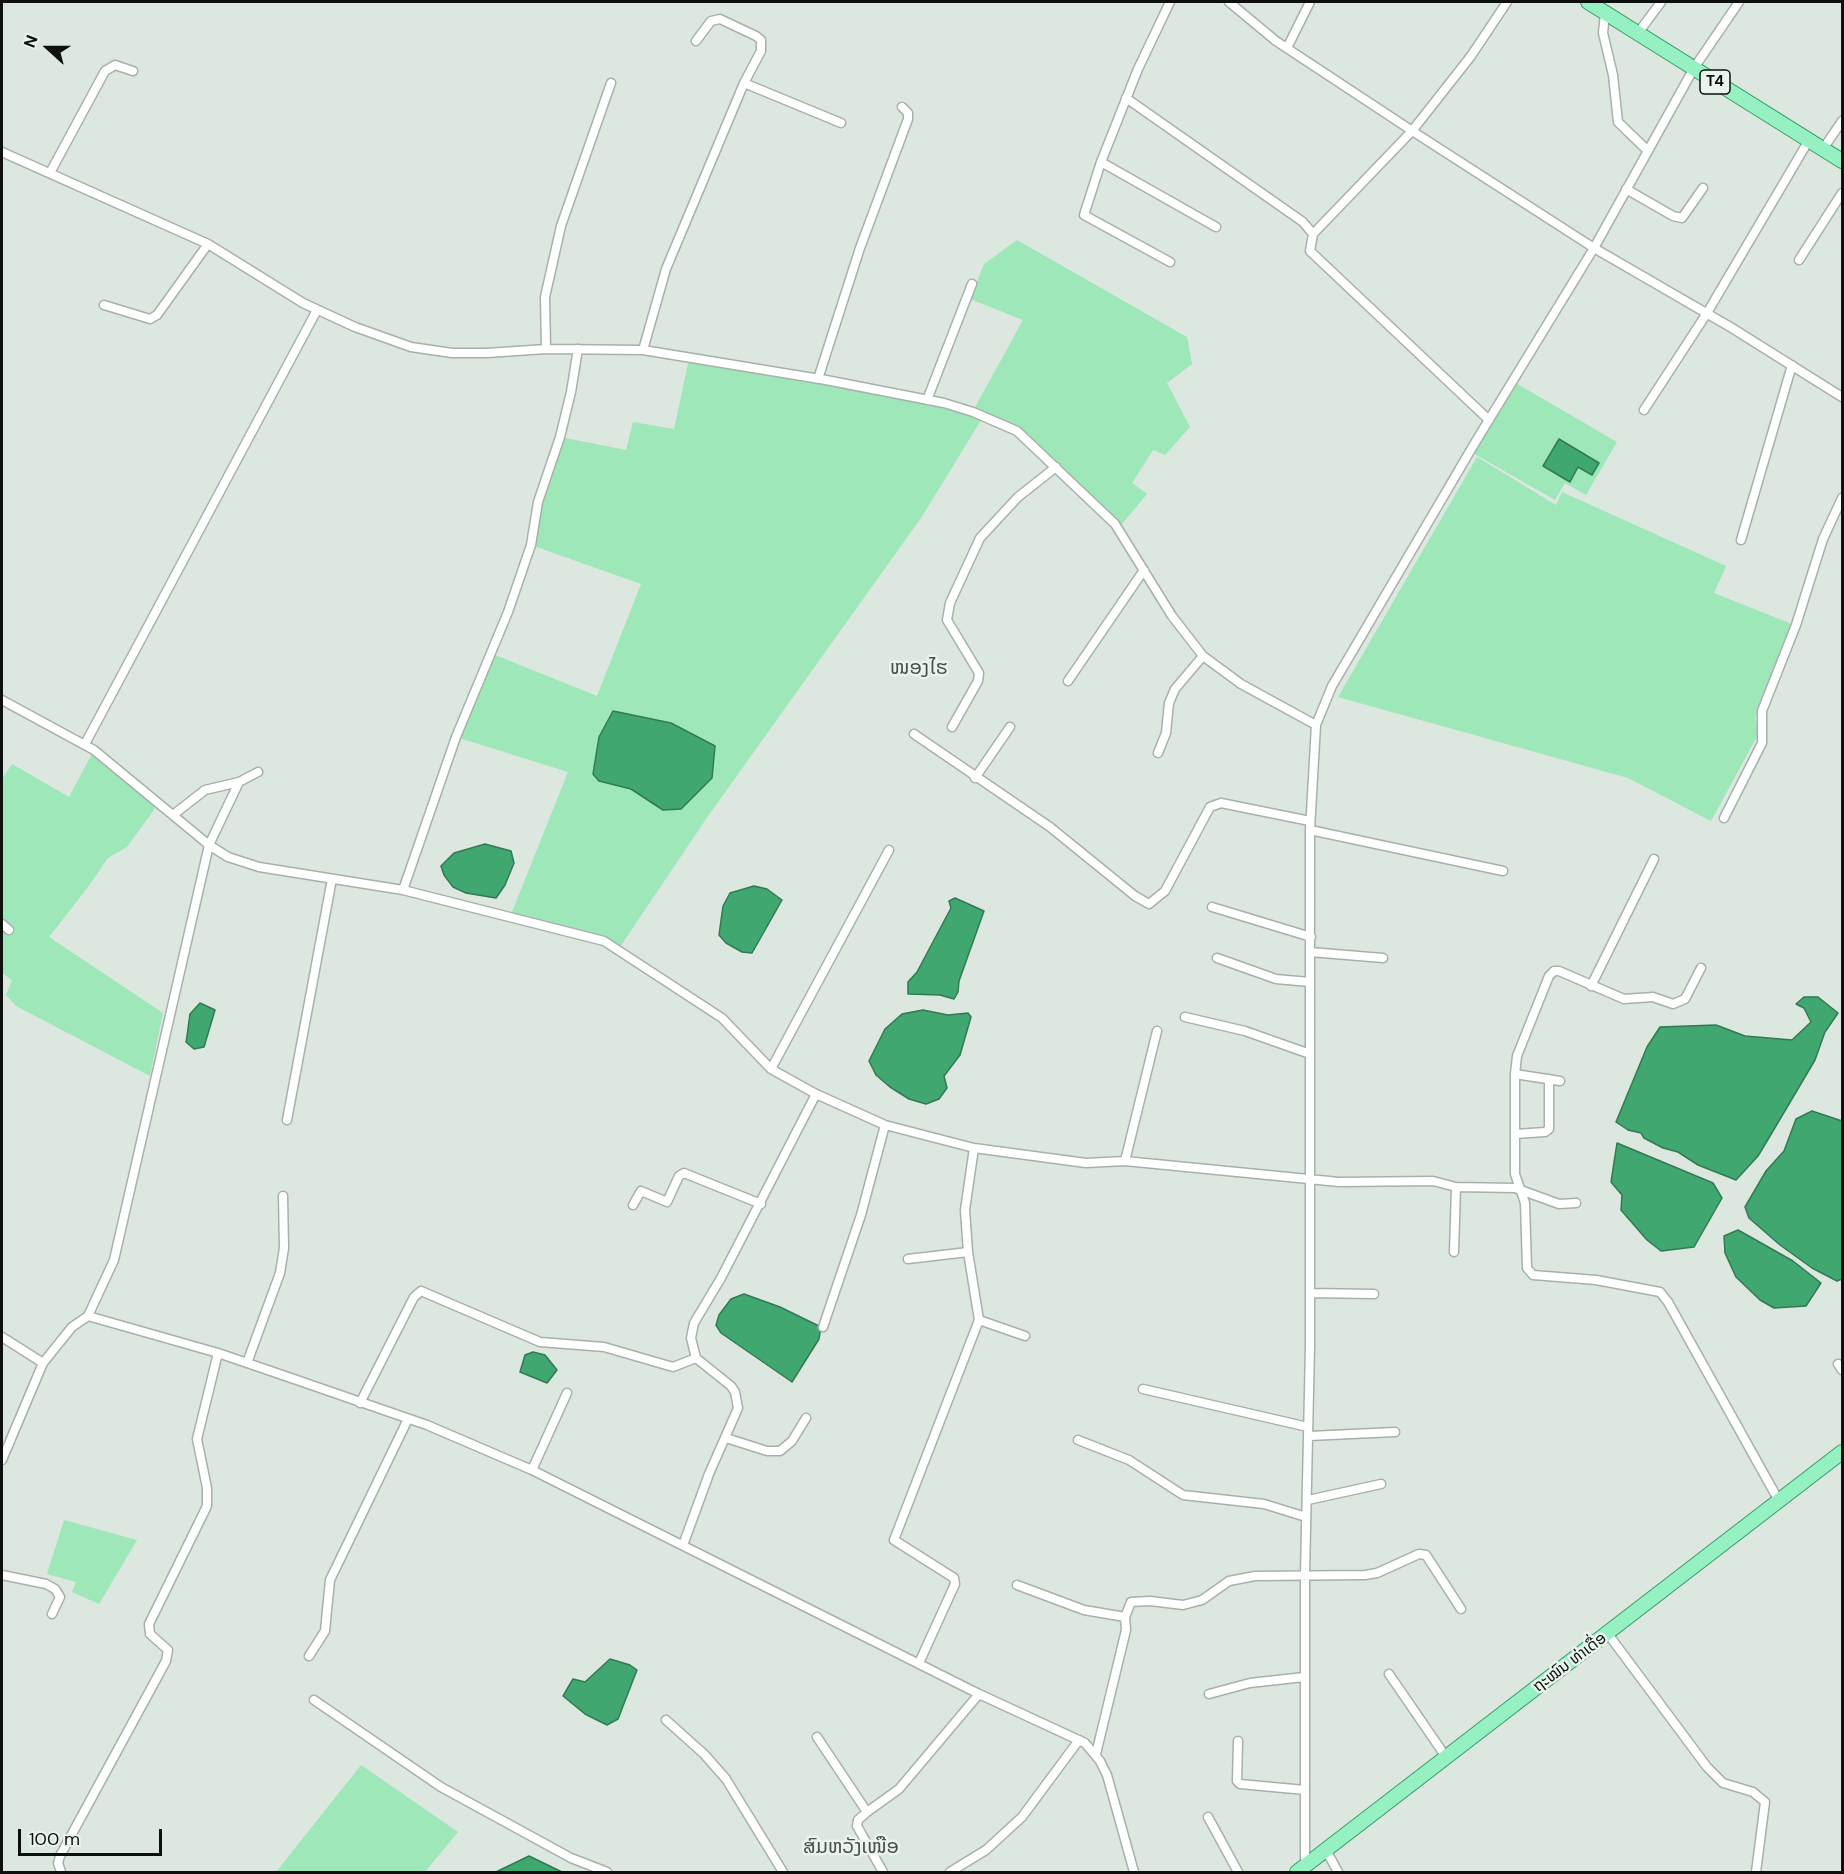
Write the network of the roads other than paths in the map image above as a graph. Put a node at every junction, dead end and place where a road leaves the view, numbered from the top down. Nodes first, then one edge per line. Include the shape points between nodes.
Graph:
1 (1170, 2) edge
2 (1229, 2) edge
3 (1310, 2) edge
4 (1507, 2) edge
5 (1588, 2) edge
6 (1662, 2) edge
7 (1739, 2) edge
8 (1605, 13) junction
9 (1638, 33) junction
10 (696, 41) dead end
11 (1287, 48) junction
12 (1694, 68) junction
13 (133, 71) dead end
14 (612, 83) dead end
15 (744, 84) junction
16 (1126, 98) junction
17 (902, 107) dead end
18 (1842, 121) edge
19 (841, 123) dead end
20 (1412, 131) junction
21 (1809, 140) junction
22 (1823, 149) junction
23 (1648, 151) junction
24 (2, 152) edge
25 (1842, 161) edge
26 (1101, 162) junction
27 (51, 171) junction
28 (1703, 188) dead end
29 (1626, 189) junction
30 (1842, 193) edge
31 (1216, 227) dead end
32 (1312, 234) junction
33 (208, 244) junction
34 (1594, 248) junction
35 (1799, 260) dead end
36 (1170, 262) dead end
37 (972, 284) dead end
38 (104, 305) dead end
39 (317, 310) junction
40 (1707, 314) junction
41 (546, 350) junction
42 (578, 350) junction
43 (643, 350) junction
44 (1792, 365) junction
45 (818, 379) junction
46 (1842, 397) edge
47 (927, 400) junction
48 (1644, 410) dead end
49 (1489, 420) junction
50 (1056, 467) junction
51 (1842, 498) edge
52 (1741, 540) dead end
53 (1144, 570) junction
54 (1203, 656) junction
55 (1068, 681) dead end
56 (2, 699) edge
57 (1316, 725) junction
58 (952, 727) dead end
59 (1010, 727) dead end
60 (914, 734) dead end
61 (85, 744) junction
62 (1158, 753) dead end
63 (258, 772) dead end
64 (975, 778) junction
65 (239, 782) junction
66 (173, 815) junction
67 (1724, 818) dead end
68 (1310, 825) junction
69 (209, 845) junction
70 (889, 850) dead end
71 (1654, 859) dead end
72 (1503, 871) dead end
73 (332, 879) junction
74 (403, 890) junction
75 (1212, 907) dead end
76 (1311, 937) junction
77 (1310, 952) junction
78 (1217, 958) dead end
79 (1383, 958) dead end
80 (1701, 968) dead end
81 (1310, 982) junction
82 (1592, 986) junction
83 (1185, 1017) dead end
84 (1157, 1031) dead end
85 (1310, 1054) junction
86 (771, 1069) junction
87 (1515, 1074) junction
88 (1549, 1079) junction
89 (1560, 1081) dead end
90 (816, 1094) junction
91 (287, 1120) dead end
92 (885, 1125) junction
93 (1515, 1134) junction
94 (974, 1148) junction
95 (1125, 1161) junction
96 (1309, 1180) junction
97 (1455, 1187) junction
98 (1519, 1190) junction
99 (283, 1196) dead end
100 (1576, 1203) dead end
101 (760, 1204) junction
102 (633, 1205) dead end
103 (968, 1252) junction
104 (1454, 1252) dead end
105 (908, 1259) dead end
106 (1310, 1293) junction
107 (1374, 1294) dead end
108 (88, 1316) junction
109 (980, 1320) junction
110 (823, 1327) dead end
111 (1025, 1336) dead end
112 (2, 1337) edge
113 (218, 1353) junction
114 (696, 1358) junction
115 (43, 1363) junction
116 (247, 1363) junction
117 (1143, 1389) dead end
118 (567, 1393) dead end
119 (360, 1403) junction
120 (806, 1418) dead end
121 (408, 1419) junction
122 (1308, 1432) junction
123 (1395, 1432) dead end
124 (726, 1438) junction
125 (1078, 1440) dead end
126 (1842, 1452) edge
127 (2, 1460) edge
128 (532, 1470) junction
129 (1381, 1484) dead end
130 (1308, 1500) junction
131 (1779, 1501) junction
132 (1306, 1517) junction
133 (683, 1545) junction
134 (1305, 1574) junction
135 (2, 1575) edge
136 (1017, 1585) dead end
137 (1461, 1609) dead end
138 (52, 1614) dead end
139 (1125, 1617) junction
140 (1608, 1634) junction
141 (309, 1656) dead end
142 (918, 1663) junction
143 (1389, 1674) dead end
144 (1304, 1677) junction
145 (979, 1694) junction
146 (1209, 1694) dead end
147 (314, 1700) dead end
148 (666, 1720) dead end
149 (817, 1737) dead end
150 (1079, 1740) junction
151 (1238, 1741) dead end
152 (1095, 1754) junction
153 (1446, 1757) junction
154 (1305, 1790) junction
155 (867, 1812) junction
156 (1208, 1817) dead end
157 (1326, 1850) junction
158 (966, 1864) junction
159 (1301, 1870) edge
160 (60, 1872) edge
161 (607, 1872) edge
162 (783, 1872) edge
163 (883, 1872) edge
164 (950, 1872) edge
165 (971, 1872) edge
166 (1134, 1872) edge
167 (1238, 1872) edge
168 (1338, 1872) edge
169 (1756, 1872) edge

1 - 16 street
2 - 11 street
3 - 11 street
4 - 20 street via 1471,56
5 - 8 main road, T4
6 - 9 street
7 - 12 street
8 - 9 main road, T4
8 - 23 street via 1603,33 1618,122
9 - 12 main road, T4
10 - 15 street via 711,21 720,19 761,40 761,51
11 - 20 street
12 - 21 main road, T4
12 - 23 street
13 - 27 street via 115,65 105,71
14 - 41 street via 561,226 545,297
15 - 19 street
15 - 43 street via 666,269
16 - 26 street
16 - 32 street via 1304,222
17 - 45 street via 908,119 860,248
18 - 22 street
20 - 32 street
20 - 34 street
21 - 22 main road, T4
21 - 40 street
22 - 25 main road, T4
23 - 29 street
24 - 27 street
26 - 31 street
26 - 36 street via 1084,215
27 - 33 street
28 - 29 street via 1682,218
29 - 34 street
30 - 35 street
32 - 49 street via 1310,251
33 - 38 street via 157,315 150,319
33 - 39 street
34 - 40 street
34 - 49 street
37 - 47 street
39 - 41 street via 411,347 452,353
39 - 61 street
40 - 44 street
40 - 48 street
41 - 42 street
42 - 43 street
42 - 74 street via 568,404 538,502 531,545 456,737
43 - 45 street
44 - 46 street
44 - 52 street
45 - 47 street
47 - 50 street via 973,412 1017,431
49 - 57 street via 1332,686
50 - 53 street via 1115,524
50 - 58 street via 1018,497 980,538 950,603 947,620 979,673
51 - 67 street via 1823,539 1796,625 1762,711 1762,743
53 - 54 street via 1182,631
53 - 55 street
54 - 57 street via 1259,695
54 - 62 street via 1172,696
56 - 61 street
57 - 68 street
59 - 64 street
60 - 64 street
61 - 66 street
63 - 65 street
64 - 68 street via 1050,827 1149,904 1165,891 1210,807 1221,803
65 - 66 street via 205,790
65 - 69 street
66 - 69 street
68 - 72 street
68 - 76 street
69 - 73 street via 259,867
69 - 108 street via 114,1260
70 - 86 street
71 - 82 street
73 - 74 street
73 - 91 street
74 - 86 street via 604,941 722,1018
75 - 76 street
76 - 77 street
77 - 79 street
77 - 81 street
78 - 81 street via 1276,979
80 - 82 street via 1685,999 1673,1004 1653,997 1624,999
81 - 85 street
82 - 87 street via 1559,971 1549,976 1517,1056
83 - 85 street via 1245,1031
84 - 95 street
85 - 96 street
86 - 90 street
87 - 88 street
87 - 93 street
88 - 89 street
88 - 93 street via 1549,1129
90 - 92 street
90 - 101 street
92 - 94 street
92 - 110 street via 861,1215
93 - 98 street
94 - 95 street via 1086,1163
94 - 103 street via 965,1210
95 - 96 street
96 - 97 street via 1433,1181
96 - 106 street
97 - 98 street
97 - 104 street
98 - 100 street via 1559,1204
98 - 131 street via 1525,1203 1528,1272 1660,1292
99 - 116 street via 284,1248 280,1273
101 - 102 street via 684,1173 667,1202 641,1191
101 - 114 street via 694,1323 691,1338
103 - 105 street
103 - 109 street
106 - 107 street
106 - 122 street
108 - 113 street
108 - 115 street via 72,1327
109 - 111 street
109 - 142 street via 894,1540 954,1578 955,1584
112 - 115 street
113 - 116 street
113 - 160 street via 197,1439 207,1506 149,1624 150,1634 168,1650 166,1661 60,1856
114 - 119 street via 673,1367 604,1347 540,1342 421,1291 414,1297
114 - 124 street via 735,1392 738,1408
115 - 127 street
116 - 119 street
117 - 122 street
118 - 128 street
119 - 121 street
120 - 124 street via 792,1441 780,1451 767,1451
121 - 128 street
121 - 141 street via 330,1580 325,1631
122 - 123 street
122 - 130 street
124 - 133 street
125 - 132 street via 1129,1460 1183,1495 1264,1504
126 - 131 main road, ຖະໝົນ ທ່າເດື່ອ
128 - 133 street
129 - 130 street
130 - 132 street
131 - 140 main road, ຖະໝົນ ທ່າເດື່ອ
132 - 134 street
133 - 142 street
134 - 137 street via 1365,1575 1419,1554 1426,1555
134 - 139 street via 1236,1578 1202,1600 1183,1605 1131,1602
134 - 144 street
135 - 138 street via 55,1589 60,1597
136 - 139 street via 1084,1610
139 - 152 street via 1126,1630
140 - 153 main road, ຖະໝົນ ທ່າເດື່ອ
140 - 169 street via 1707,1767 1723,1783 1754,1792 1765,1802
142 - 145 street
143 - 153 street
144 - 146 street via 1250,1683
144 - 154 street
145 - 150 street
145 - 155 street via 899,1789
147 - 161 street via 460,1798 571,1858
148 - 162 street via 726,1779
149 - 155 street
150 - 152 street
150 - 158 street via 1022,1817
151 - 154 street via 1240,1784
152 - 166 street via 1107,1775
153 - 157 main road, ຖະໝົນ ທ່າເດື່ອ
154 - 159 street
155 - 163 street via 857,1826
156 - 167 street
157 - 159 main road, ຖະໝົນ ທ່າເດື່ອ
157 - 168 street
158 - 164 street
158 - 165 street

